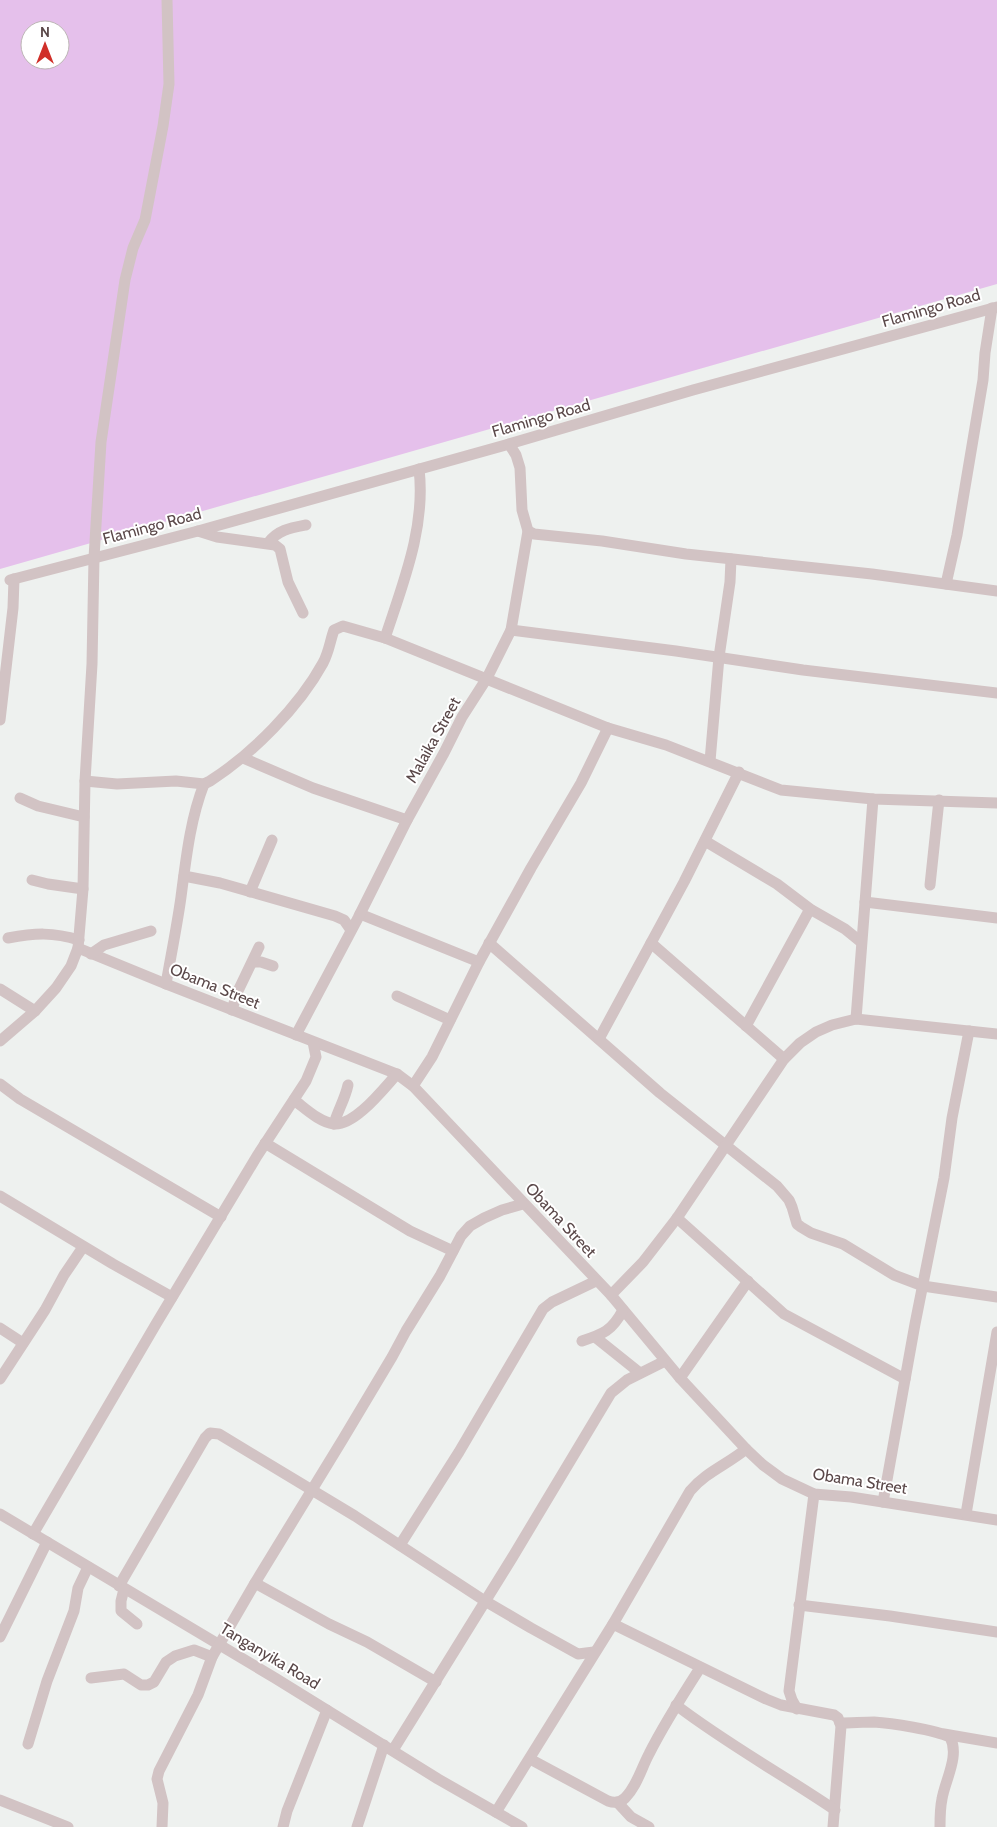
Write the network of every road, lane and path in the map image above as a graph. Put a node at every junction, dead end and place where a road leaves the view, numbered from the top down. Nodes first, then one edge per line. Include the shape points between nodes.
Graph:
1 (167, 0) edge
2 (995, 308) edge
3 (510, 444) junction
4 (419, 468) junction
5 (306, 526) dead end
6 (198, 531) junction
7 (528, 532) junction
8 (268, 543) junction
9 (94, 558) junction
10 (731, 559) junction
11 (946, 584) junction
12 (997, 591) edge
13 (303, 613) dead end
14 (511, 630) junction
15 (385, 638) junction
16 (719, 658) junction
17 (486, 678) junction
18 (997, 693) edge
19 (0, 720) edge
20 (608, 728) junction
21 (243, 758) junction
22 (710, 761) junction
23 (739, 772) junction
24 (85, 781) junction
25 (204, 784) junction
26 (20, 798) dead end
27 (873, 799) junction
28 (939, 800) junction
29 (997, 803) edge
30 (84, 816) junction
31 (407, 820) junction
32 (272, 840) dead end
33 (705, 841) junction
34 (184, 876) junction
35 (32, 880) dead end
36 (930, 885) dead end
37 (83, 889) junction
38 (250, 892) junction
39 (866, 902) junction
40 (810, 909) junction
41 (359, 916) junction
42 (997, 918) edge
43 (344, 920) junction
44 (352, 930) junction
45 (152, 931) dead end
46 (8, 938) dead end
47 (861, 942) junction
48 (489, 943) junction
49 (651, 943) junction
50 (79, 944) junction
51 (259, 947) dead end
52 (91, 954) junction
53 (253, 962) junction
54 (479, 962) junction
55 (273, 966) dead end
56 (166, 984) junction
57 (0, 989) edge
58 (397, 996) dead end
59 (232, 1010) junction
60 (35, 1011) junction
61 (856, 1019) junction
62 (450, 1020) junction
63 (746, 1026) junction
64 (969, 1031) junction
65 (997, 1034) edge
66 (296, 1035) junction
67 (599, 1039) junction
68 (0, 1042) edge
69 (313, 1042) junction
70 (330, 1048) junction
71 (316, 1057) junction
72 (784, 1059) junction
73 (397, 1074) junction
74 (0, 1084) edge
75 (348, 1085) dead end
76 (413, 1086) junction
77 (294, 1100) junction
78 (334, 1124) junction
79 (265, 1143) junction
80 (726, 1146) junction
81 (0, 1196) edge
82 (523, 1204) junction
83 (221, 1217) junction
84 (677, 1218) junction
85 (83, 1247) junction
86 (453, 1251) junction
87 (596, 1281) junction
88 (748, 1282) junction
89 (923, 1286) junction
90 (610, 1295) junction
91 (172, 1297) junction
92 (997, 1297) edge
93 (622, 1310) junction
94 (0, 1328) edge
95 (997, 1332) edge
96 (594, 1337) junction
97 (582, 1341) dead end
98 (23, 1342) junction
99 (665, 1360) junction
100 (640, 1373) junction
101 (680, 1378) junction
102 (905, 1379) junction
103 (0, 1380) edge
104 (746, 1449) junction
105 (312, 1490) junction
106 (814, 1494) junction
107 (884, 1502) junction
108 (0, 1514) edge
109 (966, 1514) junction
110 (997, 1520) edge
111 (32, 1534) junction
112 (47, 1542) junction
113 (400, 1545) junction
114 (88, 1567) junction
115 (255, 1583) junction
116 (122, 1587) junction
117 (485, 1601) junction
118 (799, 1605) junction
119 (137, 1624) dead end
120 (613, 1624) junction
121 (997, 1632) edge
122 (0, 1637) edge
123 (219, 1645) junction
124 (594, 1652) junction
125 (212, 1657) junction
126 (700, 1668) junction
127 (91, 1678) dead end
128 (436, 1682) junction
129 (676, 1705) junction
130 (797, 1708) junction
131 (327, 1710) junction
132 (840, 1722) junction
133 (944, 1734) junction
134 (997, 1743) edge
135 (28, 1744) dead end
136 (388, 1748) junction
137 (530, 1759) junction
138 (0, 1800) edge
139 (618, 1803) junction
140 (835, 1810) junction
141 (496, 1812) junction
142 (518, 1826) edge
143 (68, 1827) edge
144 (162, 1827) edge
145 (283, 1827) edge
146 (357, 1827) edge
147 (649, 1827) edge
148 (833, 1827) edge
149 (940, 1827) edge

1 - 9 street via 169,84 146,220 133,248 116,331 101,442
2 - 3 street, Flamingo Road via 693,390
2 - 11 street
3 - 4 street, Flamingo Road
3 - 7 street, Malaika Street via 520,468 522,510
4 - 6 street, Flamingo Road
4 - 15 street via 420,515 414,547
5 - 8 street via 284,529
6 - 8 street via 217,537
6 - 9 street, Flamingo Road
7 - 10 street
7 - 14 street, Malaika Street
8 - 13 street via 280,550 288,582
9 - 19 street, Flamingo Road via 12,579 13,608
9 - 24 street
10 - 11 street
10 - 16 street
11 - 12 street
14 - 16 street
14 - 17 street, Malaika Street
15 - 17 street
15 - 21 street via 343,626 334,630 324,662 310,684 288,714
16 - 18 street
16 - 22 street
17 - 20 street
17 - 31 street, Malaika Street
20 - 22 street
20 - 48 street via 581,783
21 - 25 street
21 - 31 street via 313,788
22 - 23 street
23 - 27 street via 781,790
23 - 33 street
24 - 25 street
24 - 30 street
25 - 34 street via 186,854
26 - 30 street via 38,806
27 - 28 street
27 - 39 street
28 - 29 street
28 - 36 street
30 - 37 street
31 - 41 street, Malaika Street
32 - 38 street
33 - 40 street via 776,884
33 - 49 street
34 - 38 street
34 - 56 street
35 - 37 street
37 - 50 street
38 - 43 street
39 - 42 street
39 - 47 street
40 - 47 street
40 - 63 street
41 - 43 street
41 - 44 street, Malaika Street
41 - 54 street
43 - 44 street
44 - 66 street, Malaika Street
45 - 52 street via 104,945
46 - 50 street, Obama Street via 55,934
47 - 61 street
48 - 54 street
48 - 67 street
49 - 63 street
49 - 67 street
50 - 52 street, Obama Street
50 - 60 street via 71,966
51 - 53 street
52 - 56 street, Obama Street
53 - 55 street
53 - 59 street via 237,992
54 - 62 street
56 - 59 street, Obama Street
57 - 60 street
58 - 62 street
59 - 66 street, Obama Street
60 - 68 street
61 - 64 street
61 - 72 street via 816,1032
62 - 76 street via 432,1058
63 - 72 street
64 - 65 street
64 - 89 street
66 - 69 street, Obama Street
67 - 80 street
69 - 70 street, Obama Street
69 - 71 street
70 - 71 street
70 - 73 street, Obama Street
71 - 77 street
72 - 80 street
73 - 76 street, Obama Street
73 - 78 street via 368,1106 348,1120
74 - 83 street via 20,1099
75 - 78 street
76 - 82 street, Obama Street
77 - 78 street
77 - 79 street
79 - 83 street
79 - 86 street via 410,1231
80 - 84 street
80 - 89 street via 777,1186 789,1200 801,1227 843,1244 894,1276
81 - 85 street
82 - 86 street via 502,1210 470,1226
82 - 87 street, Obama Street
83 - 91 street
84 - 88 street
84 - 90 street via 643,1262
85 - 91 street
85 - 98 street
86 - 105 street
87 - 90 street, Obama Street
87 - 113 street via 543,1309
88 - 101 street
88 - 102 street via 784,1314
89 - 92 street
89 - 102 street
90 - 93 street, Obama Street
91 - 111 street
93 - 96 street via 610,1329
93 - 99 street, Obama Street
94 - 98 street
95 - 109 street
96 - 97 street
96 - 100 street
98 - 103 street
99 - 100 street
99 - 101 street, Obama Street
100 - 117 street via 611,1393
101 - 104 street, Obama Street
102 - 107 street
104 - 106 street, Obama Street via 782,1478
104 - 120 street via 700,1479 690,1490
105 - 113 street
105 - 115 street
105 - 116 street via 218,1434 210,1433
106 - 107 street, Obama Street
106 - 118 street
107 - 109 street, Obama Street
108 - 111 street, Tanganyika Road
109 - 110 street, Obama Street
111 - 112 street, Tanganyika Road
112 - 114 street, Tanganyika Road
112 - 122 street
113 - 117 street
114 - 116 street, Tanganyika Road
114 - 135 street via 78,1588 74,1611 47,1680
115 - 123 street
115 - 128 street
116 - 119 street via 121,1611
116 - 123 street, Tanganyika Road
117 - 124 street via 578,1654
117 - 128 street
118 - 121 street
118 - 130 street via 789,1691
120 - 124 street
120 - 126 street
123 - 125 street
123 - 131 street, Tanganyika Road
124 - 137 street
125 - 127 street via 194,1650 175,1656 148,1685 141,1685 124,1674
125 - 144 street via 198,1695 157,1780 163,1803
126 - 129 street
126 - 130 street via 766,1699
128 - 136 street
129 - 139 street via 636,1783 625,1799
129 - 140 street via 720,1738
130 - 132 street via 834,1715
131 - 136 street, Tanganyika Road
131 - 145 street
132 - 133 street via 876,1722
132 - 140 street
133 - 134 street
133 - 149 street via 953,1744 953,1757 941,1801
136 - 141 street, Tanganyika Road
136 - 146 street
137 - 139 street via 596,1795
137 - 141 street
138 - 143 street
139 - 147 street via 631,1817
140 - 148 street
141 - 142 street, Tanganyika Road

